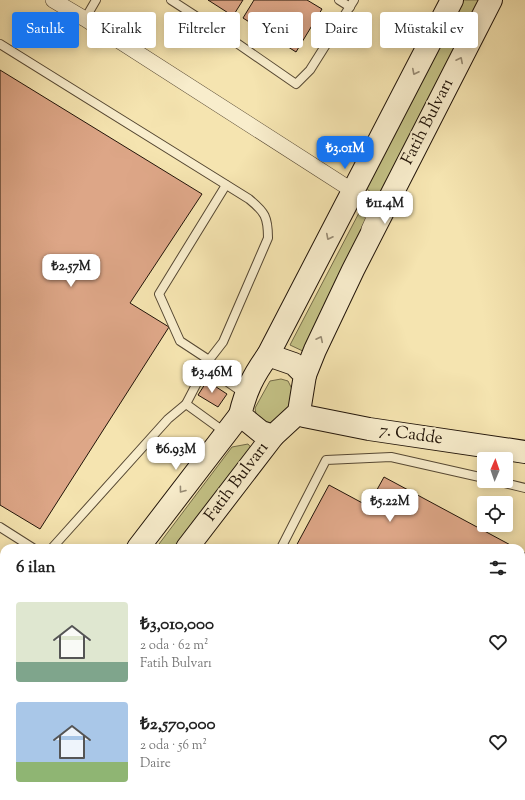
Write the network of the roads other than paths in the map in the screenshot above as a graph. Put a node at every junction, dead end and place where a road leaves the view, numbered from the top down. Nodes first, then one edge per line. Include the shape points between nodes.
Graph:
1 (53, 0) edge
2 (96, 0) edge
3 (171, 0) edge
4 (339, 0) edge
5 (452, 0) edge
6 (491, 0) edge
7 (352, 3) edge
8 (85, 19) junction
9 (0, 44) edge
10 (226, 185) junction
11 (353, 191) junction
12 (353, 270) junction
13 (268, 355) junction
14 (207, 363) junction
15 (305, 375) junction
16 (245, 392) junction
17 (186, 404) junction
18 (299, 412) junction
19 (240, 415) junction
20 (226, 433) junction
21 (273, 436) junction
22 (525, 452) edge
23 (477, 476) edge
24 (513, 485) edge
25 (525, 488) edge
26 (0, 527) edge
27 (27, 544) edge
28 (56, 544) edge
29 (141, 544) edge
30 (190, 544) edge
31 (283, 544) edge

1 - 8 street
2 - 8 lane
3 - 7 lane via 296,84 310,70
4 - 7 lane
5 -> 11 main road, Fatih Bulvarı
12 -> 6 main road, Fatih Bulvarı
8 - 11 street
9 - 10 lane
10 - 14 lane via 263,211 268,223 268,238 223,342
10 - 14 lane via 159,294 180,340
11 - 12 street via 368,206 374,218
11 -> 13 main road, Fatih Bulvarı
15 -> 12 main road, Fatih Bulvarı
13 - 15 main road via 294,364
13 - 16 main road, Fatih Bulvarı
14 - 16 lane via 239,390
14 - 17 lane
15 - 18 main road, Fatih Bulvarı
16 - 19 main road, Fatih Bulvarı
17 - 20 lane
17 - 28 lane via 168,419
18 - 21 main road, Fatih Bulvarı
18 - 22 main road, 7. Cadde via 304,416 369,429
19 - 20 main road, Fatih Bulvarı
19 - 21 main road, Fatih Bulvarı via 261,432
20 -> 29 main road, Fatih Bulvarı
21 - 30 main road, Fatih Bulvarı
23 - 31 lane via 391,457 326,460
24 - 25 lane
26 - 27 lane

